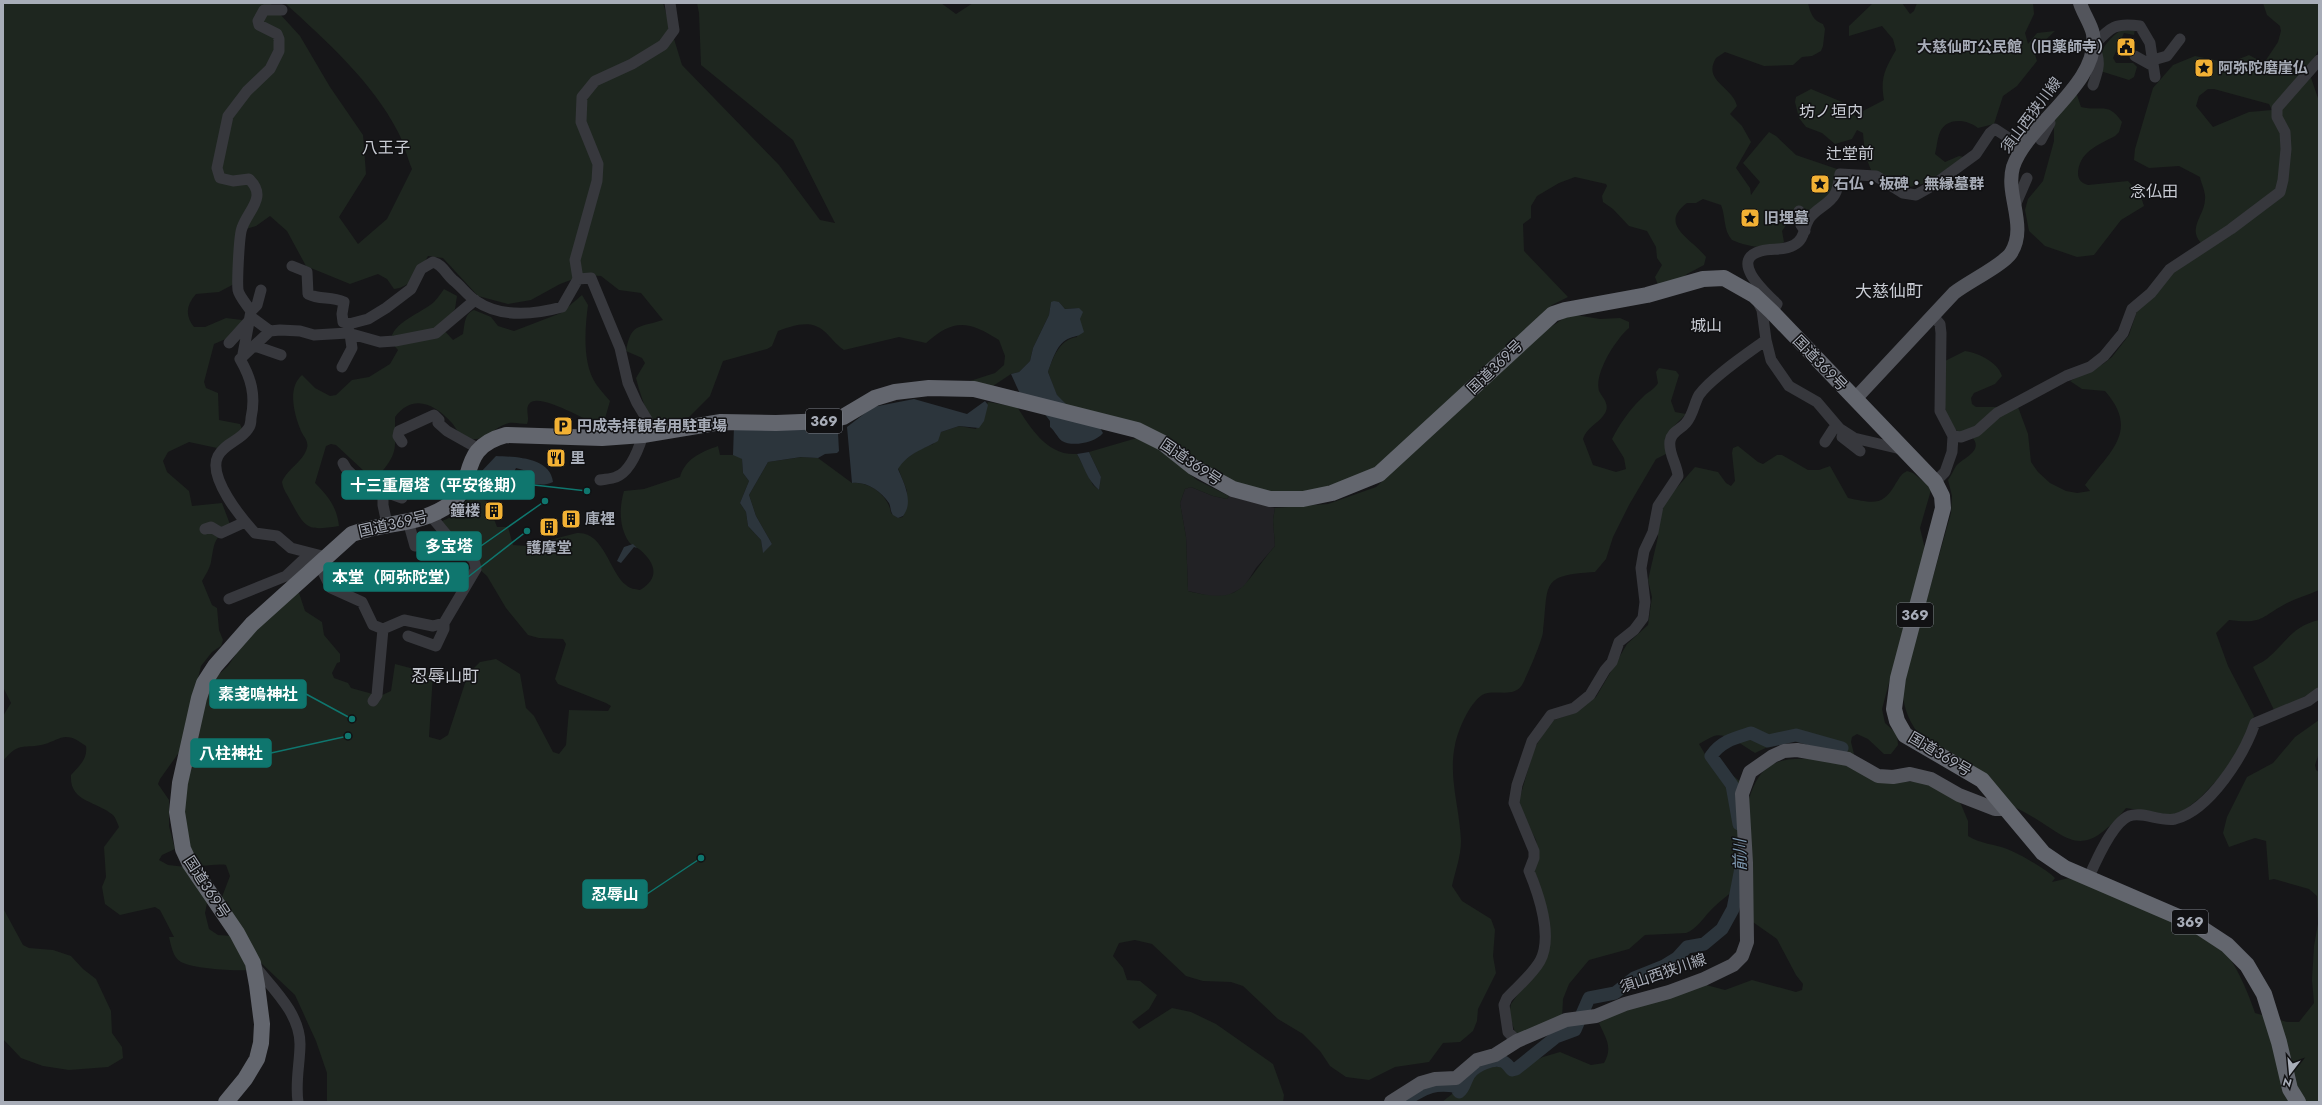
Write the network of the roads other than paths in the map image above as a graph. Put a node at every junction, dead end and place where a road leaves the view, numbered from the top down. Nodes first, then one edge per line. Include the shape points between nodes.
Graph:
1 (670, 3) edge
2 (2080, 3) edge
3 (282, 10) dead end
4 (2180, 39) dead end
5 (2093, 46) junction
6 (2135, 56) dead end
7 (2319, 60) edge
8 (2154, 67) junction
9 (2093, 85) dead end
10 (2048, 118) junction
11 (2041, 140) dead end
12 (2024, 148) junction
13 (2027, 178) dead end
14 (2014, 208) junction
15 (1799, 211) dead end
16 (1805, 231) junction
17 (438, 263) junction
18 (292, 266) dead end
19 (578, 279) junction
20 (261, 290) dead end
21 (417, 290) dead end
22 (1754, 295) junction
23 (475, 300) junction
24 (1772, 312) junction
25 (250, 316) junction
26 (1934, 316) junction
27 (349, 330) junction
28 (270, 331) junction
29 (1766, 340) junction
30 (229, 343) dead end
31 (254, 346) junction
32 (243, 354) junction
33 (281, 354) dead end
34 (342, 367) dead end
35 (1855, 399) junction
36 (1838, 427) junction
37 (649, 434) junction
38 (1953, 436) junction
39 (402, 442) dead end
40 (1825, 442) dead end
41 (479, 449) junction
42 (216, 450) junction
43 (1860, 451) dead end
44 (1907, 451) junction
45 (343, 463) dead end
46 (209, 465) dead end
47 (409, 478) dead end
48 (600, 480) dead end
49 (366, 482) junction
50 (1935, 482) junction
51 (350, 490) dead end
52 (383, 492) junction
53 (431, 516) junction
54 (408, 521) junction
55 (245, 522) junction
56 (387, 524) junction
57 (205, 529) dead end
58 (415, 546) dead end
59 (323, 560) junction
60 (229, 599) dead end
61 (444, 623) junction
62 (383, 629) junction
63 (408, 636) dead end
64 (2319, 693) edge
65 (373, 701) dead end
66 (2007, 809) junction
67 (2088, 879) junction
68 (253, 963) junction
69 (1517, 1041) junction
70 (226, 1102) edge
71 (298, 1102) edge
72 (1391, 1102) edge
73 (2298, 1102) edge

1 - 19 street via 674,30 663,45 632,64 595,81 582,98 581,122 598,164 597,181 575,260
2 - 5 main road, 須山西狭川線 via 2093,33
3 - 25 street via 264,10 258,21 259,25 277,34 279,51 270,69 247,91 228,116 217,168 220,178 233,181 249,179 256,185 255,202 241,228 238,291
4 - 8 street via 2167,56
5 - 8 street via 2109,29 2123,24 2140,26 2150,42
5 - 9 street via 2098,54 2099,67
5 - 10 main road, 須山西狭川線 via 2089,62 2076,84
6 - 8 street
7 - 38 street via 2277,108 2277,117 2285,132 2286,149 2280,192 2231,229 2170,269 2151,293 2132,309 2123,333 2104,356 2090,367 2066,376 1997,413 1977,431 1961,437
10 - 11 street via 2050,123
10 - 12 main road, 須山西狭川線
12 - 14 main road, 須山西狭川線 via 2011,176
12 - 16 street via 1995,129 1976,154 1916,195 1903,193 1876,176 1840,174 1836,193 1831,201 1809,219
13 - 14 street
14 - 26 main road, 須山西狭川線 via 2018,230 2016,243 2010,254 1954,293
15 - 16 street via 1800,225
16 - 24 street via 1801,240 1794,245 1760,251 1750,257 1748,265 1751,277 1777,304
17 - 21 street via 424,275
17 - 23 street
17 - 27 street via 433,262 421,269 411,289 386,308
18 - 27 street via 307,272 308,294 315,298 334,297 344,302 343,322
19 - 23 street via 562,307 542,312 498,312
19 - 37 street via 591,278 620,348 628,383
20 - 25 street via 257,305
22 - 24 highway, 国道369号 / 369
22 - 29 street via 1762,310
22 - 37 highway, 国道369号 / 369 via 1724,278 1704,279 1647,295 1553,314 1379,474 1332,493 1303,499 1270,499 1233,489 1193,467 1163,443 1137,430 974,389 929,388 894,392 875,398 843,417 827,421 721,422
23 - 27 street via 436,333 395,342 380,342
24 - 35 highway, 国道369号 / 369
25 - 28 street
25 - 30 street
25 - 32 street
26 - 35 main road, 須山西狭川線
26 - 38 street via 1940,324 1941,333 1940,411
27 - 28 street via 314,335 300,331
27 - 34 street via 355,352
28 - 31 street
29 - 36 street via 1771,360 1789,386 1818,402
29 - 69 street via 1699,396 1692,416 1673,433 1670,453 1678,476 1658,506 1653,532 1644,551 1641,568 1645,602 1642,618 1634,630 1619,642 1612,662 1590,695 1574,708 1551,715 1532,741 1517,785 1514,803 1534,852 1529,871 1542,907 1544,948 1540,961 1507,998 1504,1005 1508,1032
31 - 32 street
31 - 33 street
32 - 42 street via 240,359 249,375 254,392 249,429
35 - 44 highway, 国道369号 / 369
36 - 40 street
36 - 43 street via 1840,436
36 - 44 street via 1854,438
37 - 41 highway, 国道369号 / 369 via 572,438 506,435 492,438
37 - 48 street via 627,469 617,477
38 - 50 street via 1952,452 1945,472
39 - 41 street via 398,436 399,431 434,415 447,431
41 - 53 highway, 国道369号 via 460,492 452,503
42 - 46 street
42 - 55 street via 219,476 230,503
44 - 50 highway, 国道369号 / 369
45 - 49 street via 345,469 356,479
47 - 52 street via 402,498
49 - 51 street
49 - 52 street via 376,484
50 - 66 highway, 国道369号 / 369 via 1942,496 1943,508 1898,678 1894,709 1905,735 1982,780
52 - 56 street
53 - 54 highway, 国道369号
53 - 61 street via 474,560 476,569
54 - 56 highway, 国道369号
54 - 58 street
55 - 57 street via 236,524 227,532 221,533 211,527
55 - 59 street via 255,533 277,536 291,548
56 - 59 highway, 国道369号 via 352,534
59 - 60 street via 302,561 286,576
59 - 62 street via 331,588 362,602 373,625
59 - 68 highway, 国道369号 via 252,624 215,666 204,683 180,783 176,812 183,849 190,864 237,933
61 - 62 street via 433,626 404,620
61 - 63 street via 436,646
62 - 65 street via 377,695
64 - 67 street via 2308,701 2255,723 2249,741 2235,766 2219,787 2188,813 2174,819 2128,816 2103,847
66 - 67 highway, 国道369号 / 369 via 2043,853
66 - 69 main road, 須山西狭川線 via 1995,809 1959,795 1931,779 1910,774 1878,776 1848,759 1797,750 1784,751 1773,756 1750,772 1742,794 1746,863 1746,942 1742,956 1733,965 1704,979 1596,1016 1566,1020
67 - 73 highway, 国道369号 / 369 via 2195,924 2227,945 2247,965 2264,994 2290,1089
68 - 70 highway, 国道369号 via 262,1024 261,1043 257,1059
68 - 71 street via 296,1023 300,1043 296,1085
69 - 72 main road, 須山西狭川線 via 1495,1055 1477,1060 1456,1078 1421,1083

